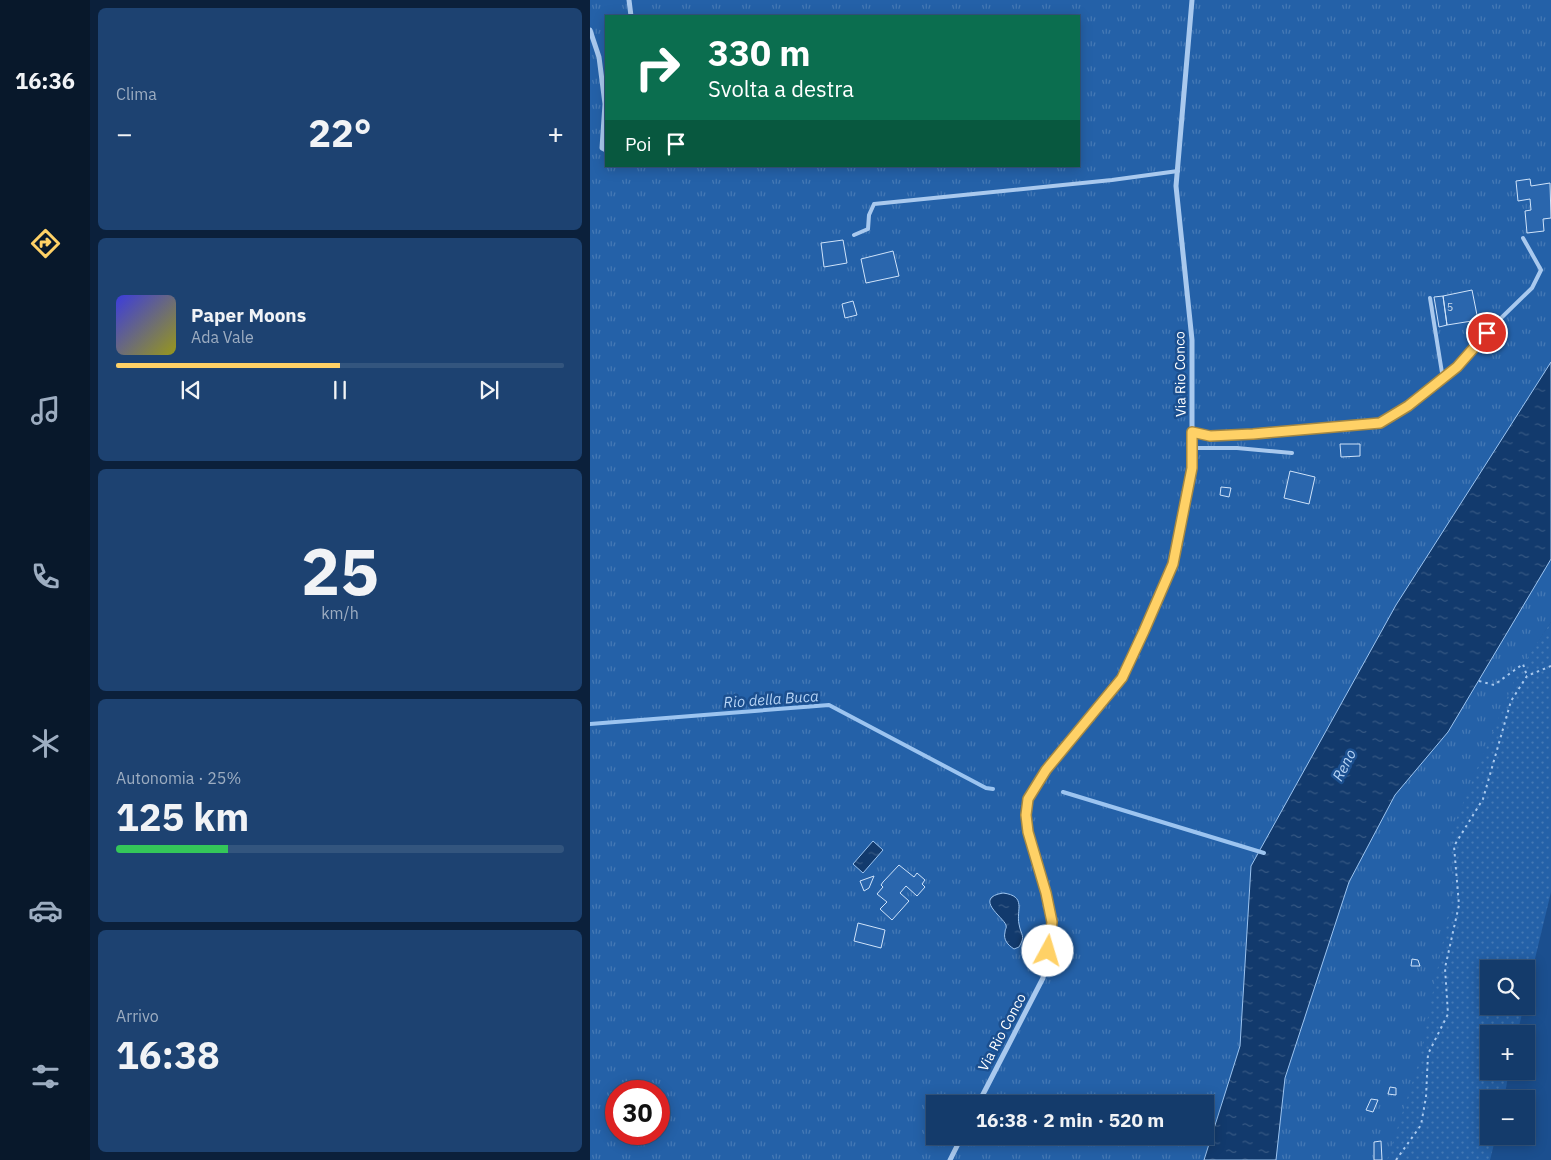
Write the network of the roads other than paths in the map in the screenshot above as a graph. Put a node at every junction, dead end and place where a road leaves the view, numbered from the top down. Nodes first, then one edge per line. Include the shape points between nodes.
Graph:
1 (630, 0) edge
2 (1192, 0) edge
3 (631, 15) edge
4 (590, 30) edge
5 (605, 104) edge
6 (605, 104) edge
7 (605, 150) edge
8 (1178, 171) junction
9 (854, 235) dead end
10 (1523, 238) dead end
11 (1430, 298) dead end
12 (1443, 379) junction
13 (1192, 432) junction
14 (1192, 448) junction
15 (1292, 453) dead end
16 (983, 1095) edge
17 (958, 1145) edge
18 (950, 1160) edge

1 - 3 street
2 - 8 street, Via Rio Conco
4 - 5 street via 599,57
6 - 7 street via 602,148
8 - 9 lane via 874,204 868,228
8 - 13 street, Via Rio Conco via 1176,186 1192,340
10 - 12 lane via 1541,270 1532,288
11 - 12 lane
12 - 13 lane via 1380,423 1253,434 1210,436
13 - 14 street, Via Rio Conco
14 - 15 lane
14 - 16 street, Via Rio Conco via 1192,468 1173,564 1144,631 1122,678 1046,770 1028,799 1028,832 1052,922 1048,951 1043,978
17 - 18 street

